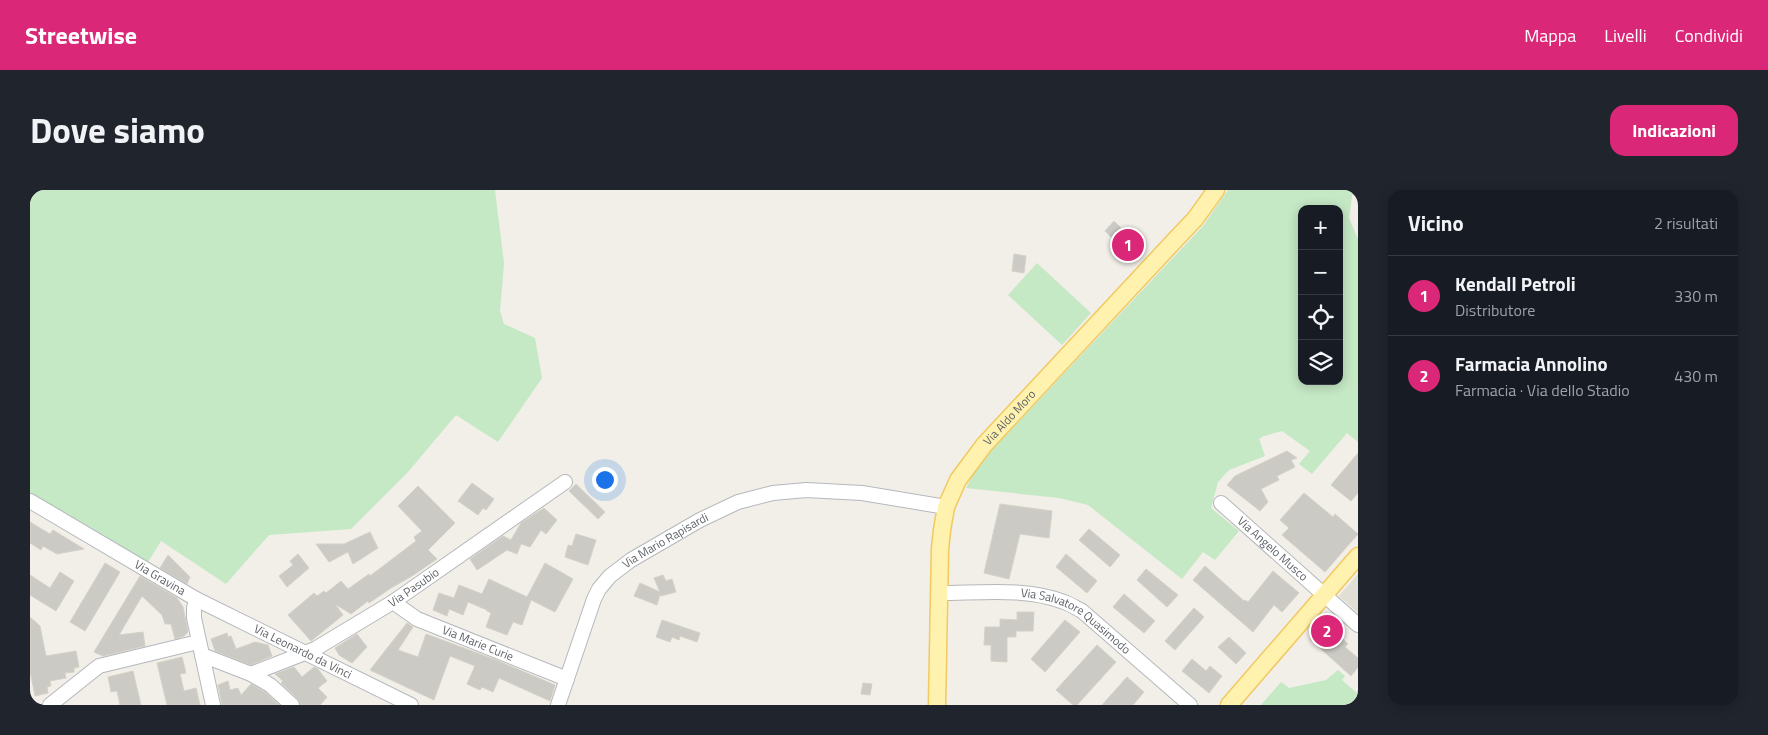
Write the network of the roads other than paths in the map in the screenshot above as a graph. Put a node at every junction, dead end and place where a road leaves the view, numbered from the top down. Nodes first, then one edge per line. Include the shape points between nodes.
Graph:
1 (1216, 190) edge
2 (565, 482) dead end
3 (30, 501) edge
4 (1221, 503) dead end
5 (946, 507) junction
6 (1358, 556) edge
7 (939, 593) junction
8 (1324, 596) junction
9 (196, 599) junction
10 (392, 602) junction
11 (1358, 625) edge
12 (198, 642) junction
13 (304, 652) junction
14 (202, 655) junction
15 (251, 674) junction
16 (567, 679) junction
17 (50, 705) edge
18 (213, 705) edge
19 (292, 705) edge
20 (411, 705) edge
21 (558, 705) edge
22 (937, 705) edge
23 (1190, 705) edge
24 (1229, 705) edge

1 - 5 main road, Via Aldo Moro via 1195,219 984,445 958,480
2 - 10 street, Via Pasubio
3 - 9 street, Via Gravina
4 - 8 street, Via Angelo Musco
5 - 7 main road, Via Aldo Moro via 940,549
5 - 16 street, Via Mario Rapisardi via 862,493 806,490 773,493 738,502 700,520 610,576 594,599
6 - 8 main road
7 - 22 main road, Via Aldo Moro
7 - 23 street, Via Salvatore Quasimodo via 1016,593 1064,602 1082,611
8 - 11 street, Via Angelo Musco
8 - 24 main road
9 - 12 street, Via Gravina via 194,618
9 - 13 street, Via Leonardo da Vinci
10 - 13 street, Via Pasubio via 315,649
10 - 16 street, Via Marie Curie via 418,619
12 - 14 street, Via Gravina
12 - 17 street via 99,666
13 - 15 street, Via Pasubio
13 - 20 street, Via Leonardo da Vinci
14 - 15 street
14 - 18 street, Via Gravina
15 - 19 street via 270,685
16 - 21 street, Via Mario Rapisardi

